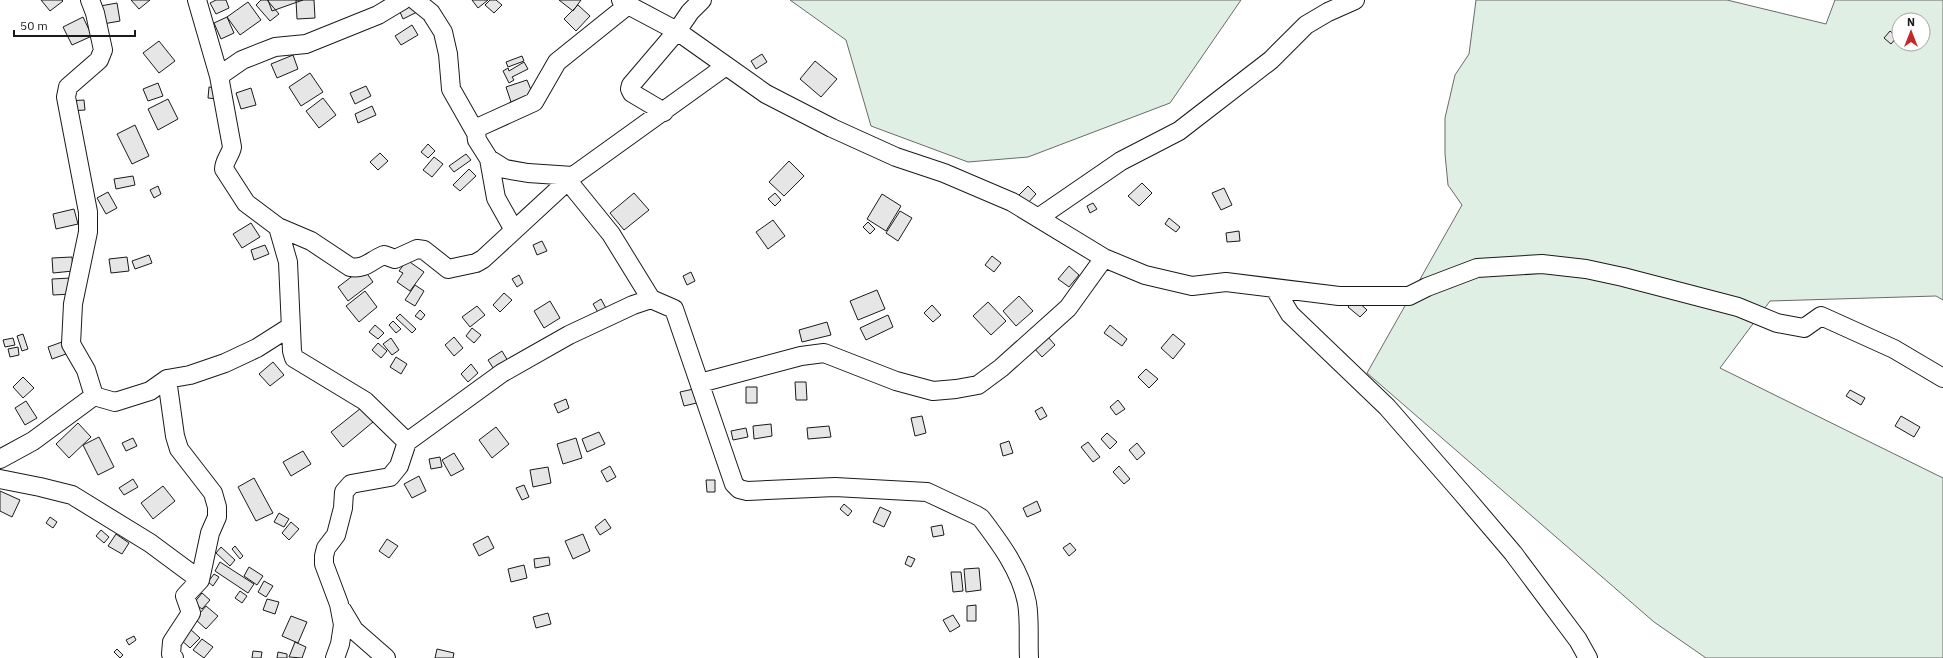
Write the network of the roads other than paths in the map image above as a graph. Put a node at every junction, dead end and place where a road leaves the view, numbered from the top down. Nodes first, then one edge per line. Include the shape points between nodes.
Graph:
1 (90, 0) edge
2 (197, 0) edge
3 (1355, 0) edge
4 (403, 1) edge
5 (624, 3) edge
6 (691, 4) edge
7 (677, 31) junction
8 (726, 66) junction
9 (218, 76) junction
10 (664, 112) junction
11 (476, 133) junction
12 (489, 159) junction
13 (571, 179) junction
14 (1038, 218) junction
15 (278, 227) junction
16 (514, 230) junction
17 (1104, 258) junction
18 (1275, 289) junction
19 (651, 299) junction
20 (290, 327) junction
21 (1943, 378) edge
22 (167, 379) junction
23 (700, 383) junction
24 (94, 396) junction
25 (407, 442) junction
26 (0, 459) edge
27 (0, 479) edge
28 (200, 580) junction
29 (339, 604) junction
30 (174, 658) edge
31 (335, 658) edge
32 (386, 658) edge
33 (1029, 658) edge
34 (1588, 658) edge

1 - 24 street via 103,50 100,60 68,87 66,97 88,212 88,232 73,304 71,344 86,370
2 - 9 street
3 - 14 street via 1328,12 1306,26 1271,60 1179,131 1120,161
4 - 9 street via 378,15 306,44 276,47 242,60
4 - 11 street via 431,13 443,32 451,89
5 - 7 street
5 - 11 street via 557,62 534,102 479,127
6 - 7 street
7 - 8 street
7 - 10 street via 630,89 632,93
8 - 10 street
8 - 14 street via 766,94 832,128 896,157 944,173 1012,202
9 - 15 street via 232,147 224,169 246,203
10 - 13 street
11 - 12 street via 477,140
12 - 13 street via 505,169
12 - 16 street via 496,198
13 - 16 street
13 - 19 street via 611,234
14 - 17 street
15 - 16 street via 311,241 350,268 357,269 384,255 395,260 421,248 445,267 452,269 483,259
15 - 20 street via 288,262
17 - 18 street via 1145,275 1192,286 1226,282
17 - 23 street via 1068,308 1002,368 978,385 933,391 896,381 824,353 801,356
18 - 21 street via 1339,296 1409,296 1477,268 1542,264 1586,269 1738,307 1777,323 1804,328 1821,316 1894,349
18 - 34 street via 1290,314 1387,407 1513,554 1578,640
19 - 23 street via 674,309
19 - 25 street via 569,335 502,373
20 - 22 street via 257,348 226,363 190,375
20 - 25 street via 294,358 365,401
22 - 24 street via 150,391 115,402
22 - 28 street via 179,449 213,493 217,507 217,517 210,533
23 - 33 street via 734,484 738,489 747,491 835,487 927,492 981,518 1005,550 1021,582 1027,605
24 - 26 street via 33,441
25 - 29 street via 398,466 390,477 351,484 344,492 336,535 326,548 324,556 324,564
27 - 28 street via 72,495 150,542
28 - 30 street via 185,596 191,613 172,642 171,654
29 - 31 street via 343,625
29 - 32 street via 354,630

